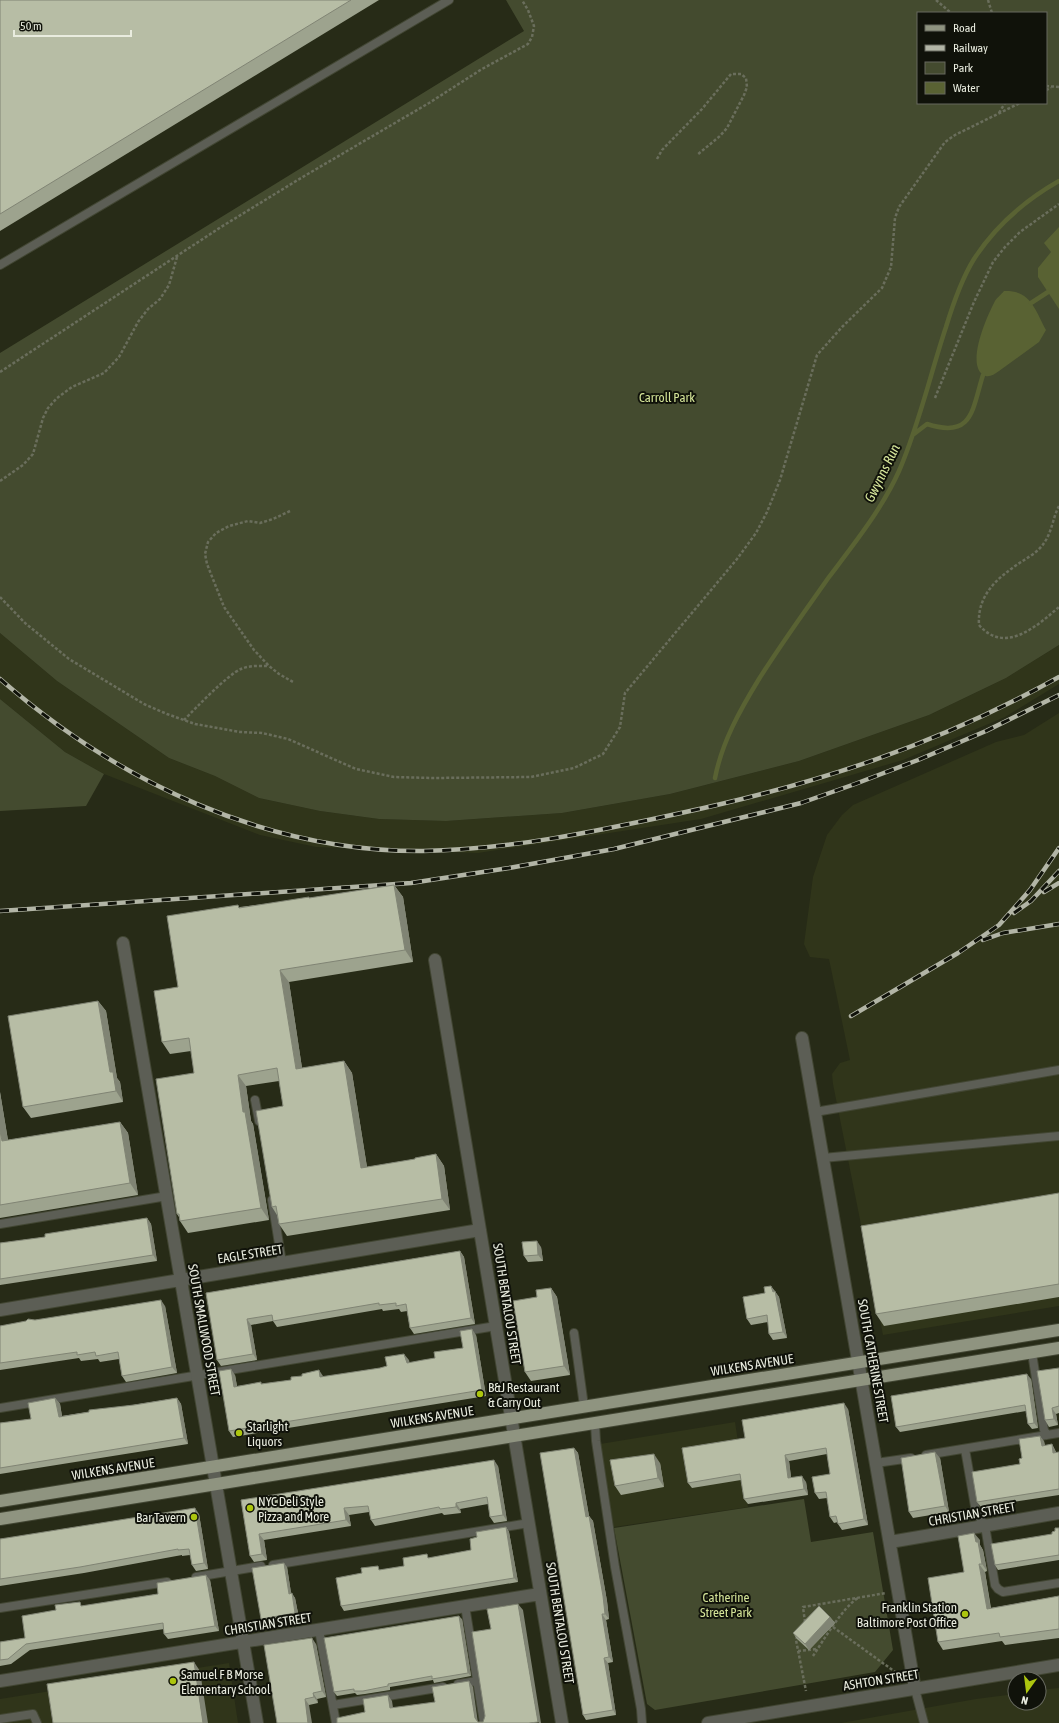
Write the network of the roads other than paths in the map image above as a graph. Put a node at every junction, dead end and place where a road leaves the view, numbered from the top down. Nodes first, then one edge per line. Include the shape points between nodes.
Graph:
1 (449, 0) edge
2 (0, 265) edge
3 (123, 943) dead end
4 (436, 960) dead end
5 (802, 1038) dead end
6 (1059, 1070) edge
7 (256, 1100) dead end
8 (815, 1112) junction
9 (260, 1130) edge
10 (1059, 1136) edge
11 (823, 1158) junction
12 (270, 1190) edge
13 (167, 1196) junction
14 (0, 1224) edge
15 (480, 1230) junction
16 (282, 1263) junction
17 (181, 1280) junction
18 (0, 1310) edge
19 (496, 1326) junction
20 (1059, 1330) edge
21 (574, 1333) dead end
22 (1059, 1348) edge
23 (1032, 1353) junction
24 (859, 1362) junction
25 (197, 1375) junction
26 (862, 1381) junction
27 (584, 1406) junction
28 (0, 1408) edge
29 (511, 1418) junction
30 (595, 1424) junction
31 (1059, 1433) edge
32 (1047, 1435) junction
33 (515, 1437) junction
34 (965, 1450) junction
35 (876, 1463) junction
36 (213, 1467) junction
37 (216, 1484) junction
38 (0, 1501) edge
39 (1059, 1513) edge
40 (0, 1519) edge
41 (529, 1523) junction
42 (985, 1526) junction
43 (890, 1542) junction
44 (231, 1571) junction
45 (190, 1578) edge
46 (174, 1581) edge
47 (1059, 1582) edge
48 (540, 1594) junction
49 (465, 1606) junction
50 (0, 1608) edge
51 (319, 1630) junction
52 (243, 1642) junction
53 (1059, 1665) edge
54 (0, 1681) edge
55 (477, 1681) junction
56 (916, 1689) junction
57 (333, 1705) junction
58 (0, 1718) edge
59 (37, 1723) edge
60 (257, 1723) edge
61 (336, 1723) edge
62 (484, 1723) edge
63 (562, 1723) edge
64 (642, 1723) edge
65 (708, 1723) edge
66 (924, 1723) edge

1 - 2 lane
3 - 13 street, SOUTH SMALLWOOD STREET
4 - 15 street, SOUTH BENTALOU STREET
5 - 8 street, SOUTH CATHERINE STREET
6 - 8 lane
7 - 9 lane
8 - 11 street, SOUTH CATHERINE STREET
10 - 11 lane
11 - 24 street, SOUTH CATHERINE STREET
12 - 16 lane
13 - 14 lane
13 - 17 street, SOUTH SMALLWOOD STREET
15 - 16 street, EAGLE STREET
15 - 19 street, SOUTH BENTALOU STREET
16 - 17 street, EAGLE STREET
17 - 18 street, EAGLE STREET
17 - 25 street, SOUTH SMALLWOOD STREET
19 - 25 lane
19 - 29 street, SOUTH BENTALOU STREET
20 - 24 main road, WILKENS AVENUE
21 - 27 lane
22 - 23 main road
23 - 26 main road
23 - 32 lane via 1044,1430
24 - 26 street, SOUTH CATHERINE STREET
24 - 27 main road, WILKENS AVENUE
25 - 28 lane
25 - 36 street, SOUTH SMALLWOOD STREET
26 - 30 main road
26 - 35 street, SOUTH CATHERINE STREET
27 - 29 main road, WILKENS AVENUE
29 - 33 street, SOUTH BENTALOU STREET
29 - 36 main road, WILKENS AVENUE
30 - 33 main road
30 - 64 lane
31 - 32 lane
32 - 34 lane
33 - 37 main road
33 - 41 street, SOUTH BENTALOU STREET
34 - 35 lane
34 - 42 lane via 976,1512
35 - 43 street, SOUTH CATHERINE STREET
36 - 37 street, SOUTH SMALLWOOD STREET
36 - 38 main road, WILKENS AVENUE
37 - 40 main road
37 - 44 street, SOUTH SMALLWOOD STREET
39 - 42 street, CHRISTIAN STREET
41 - 44 lane
41 - 48 street, SOUTH BENTALOU STREET
42 - 43 street, CHRISTIAN STREET
42 - 47 lane via 995,1585 998,1589 1003,1592
43 - 56 street, SOUTH CATHERINE STREET
44 - 45 lane
44 - 52 street, SOUTH SMALLWOOD STREET
46 - 50 lane
48 - 49 street, CHRISTIAN STREET
48 - 63 street, SOUTH BENTALOU STREET
49 - 51 street, CHRISTIAN STREET
49 - 55 lane
51 - 52 street, CHRISTIAN STREET
51 - 57 lane
52 - 54 street, CHRISTIAN STREET
52 - 60 street, SOUTH SMALLWOOD STREET
53 - 56 street, ASHTON STREET
55 - 57 lane
55 - 62 lane
56 - 65 street, ASHTON STREET
56 - 66 lane
57 - 61 lane
58 - 59 lane via 33,1714

